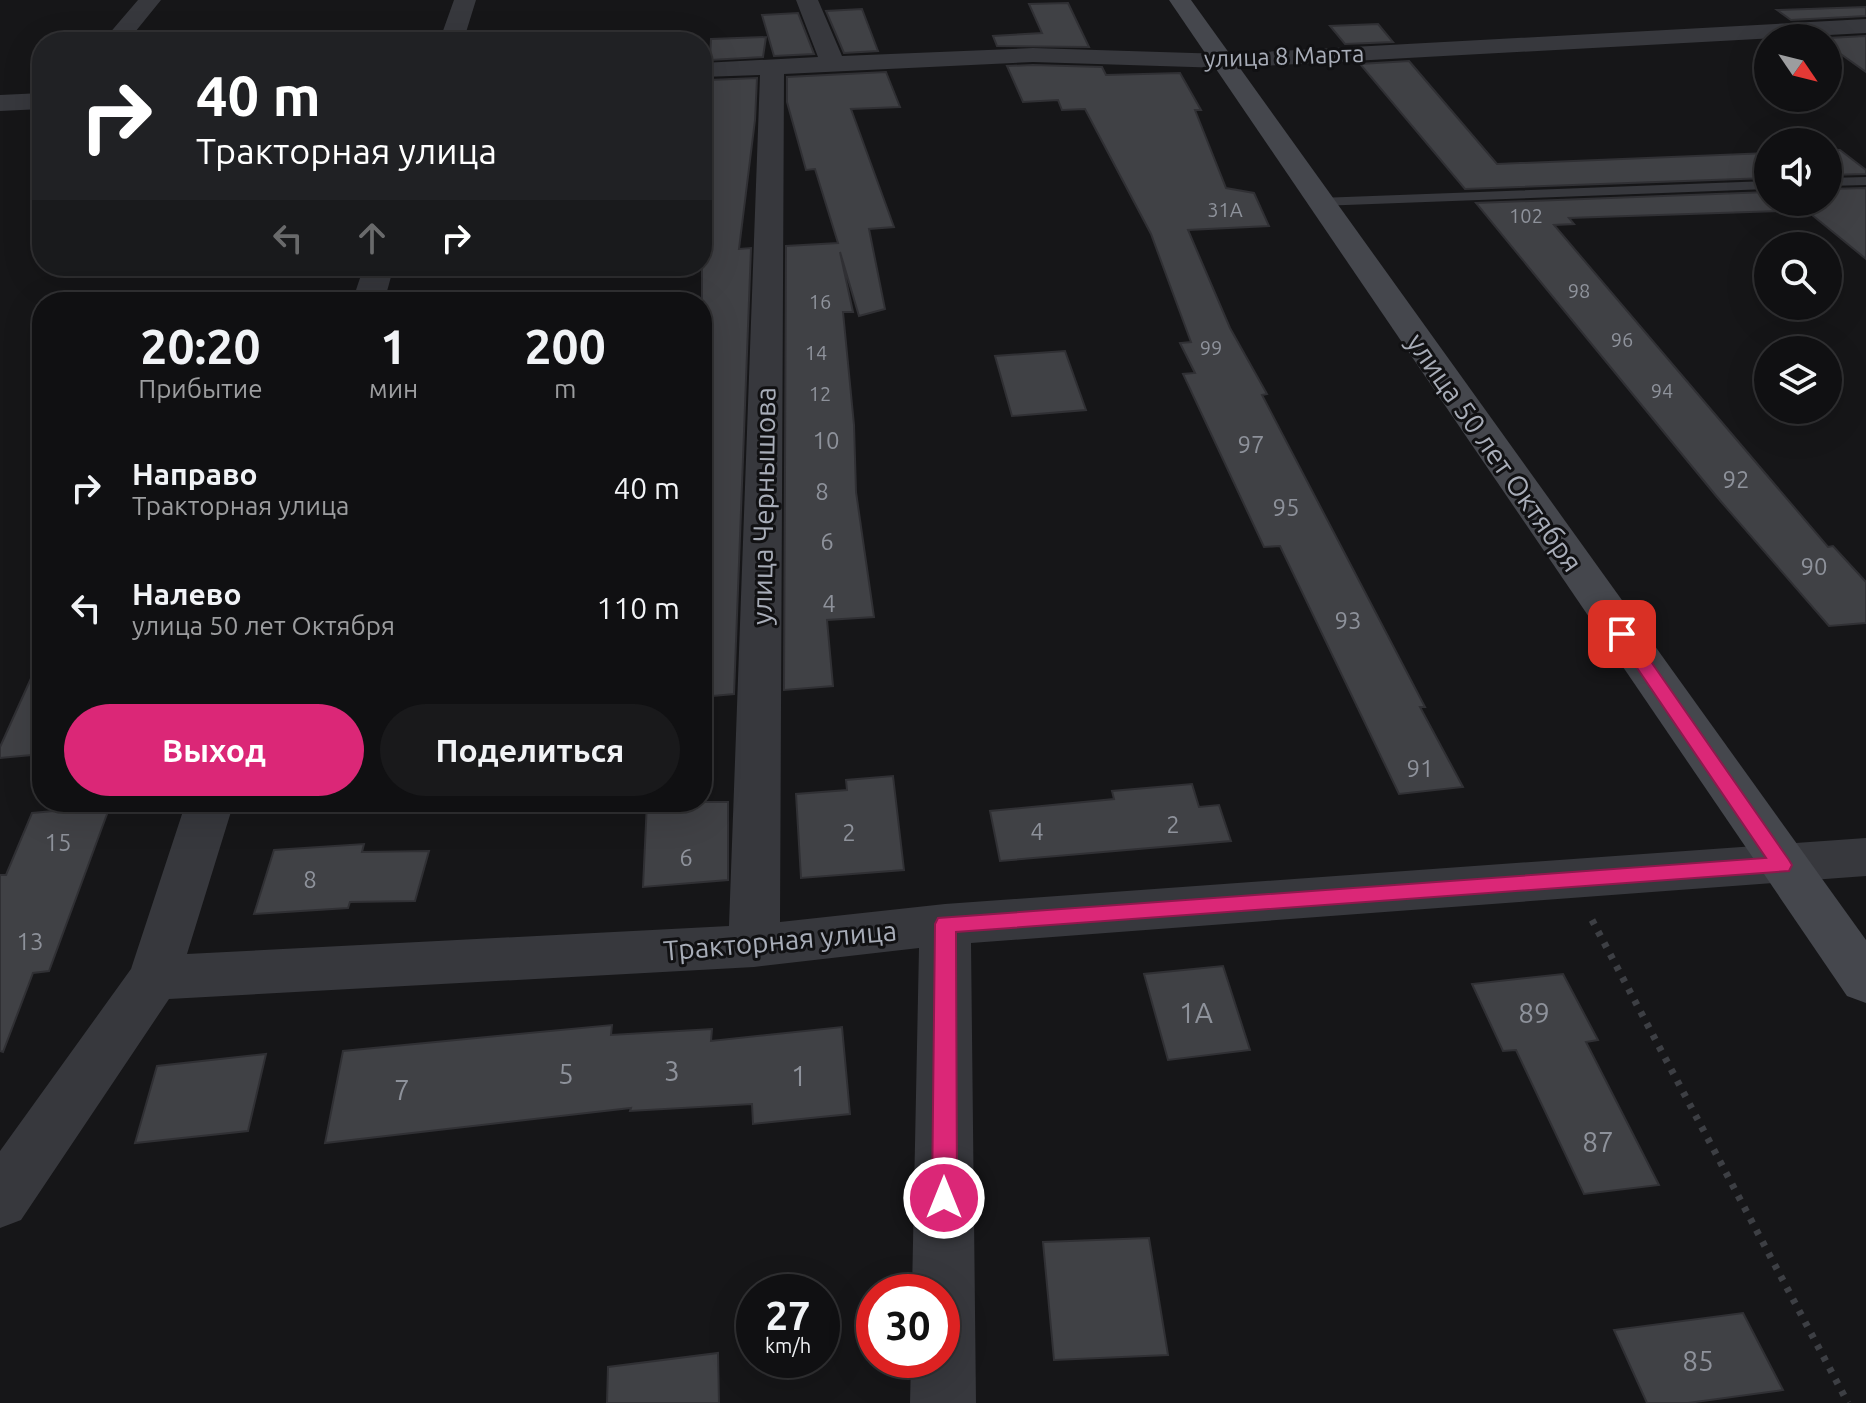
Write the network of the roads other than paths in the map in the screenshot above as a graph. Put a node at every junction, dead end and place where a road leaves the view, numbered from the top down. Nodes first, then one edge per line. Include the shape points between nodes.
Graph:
1 (150, 0) edge
2 (465, 0) edge
3 (807, 0) edge
4 (1180, 0) edge
5 (1843, 7) dead end
6 (1866, 24) edge
7 (123, 32) edge
8 (454, 32) edge
9 (1224, 61) junction
10 (833, 64) junction
11 (772, 67) junction
12 (712, 70) edge
13 (32, 101) edge
14 (0, 103) edge
15 (1866, 181) edge
16 (1842, 182) edge
17 (1754, 186) edge
18 (1319, 202) junction
19 (207, 812) edge
20 (1866, 857) edge
21 (1782, 865) junction
22 (945, 924) junction
23 (754, 946) junction
24 (154, 978) junction
25 (1866, 981) edge
26 (0, 1200) edge
27 (943, 1403) edge

1 - 7 street
2 - 8 street
3 - 10 street
4 - 9 main road, улица 50 лет Октября
5 - 6 street
6 - 9 street, улица 8 Марта
9 - 10 street, улица 8 Марта via 1033,55
9 - 18 main road, улица 50 лет Октября
10 - 11 street, улица 8 Марта
11 - 12 street, улица 8 Марта
11 - 23 street, улица Чернышова
13 - 14 street
15 - 16 lane
17 - 18 lane
18 - 21 main road, улица 50 лет Октября
19 - 24 street
20 - 21 street, Тракторная улица
21 - 22 street, Тракторная улица
21 - 25 main road, улица 50 лет Октября
22 - 23 street, Тракторная улица
22 - 27 street
23 - 24 street, Тракторная улица
24 - 26 street

